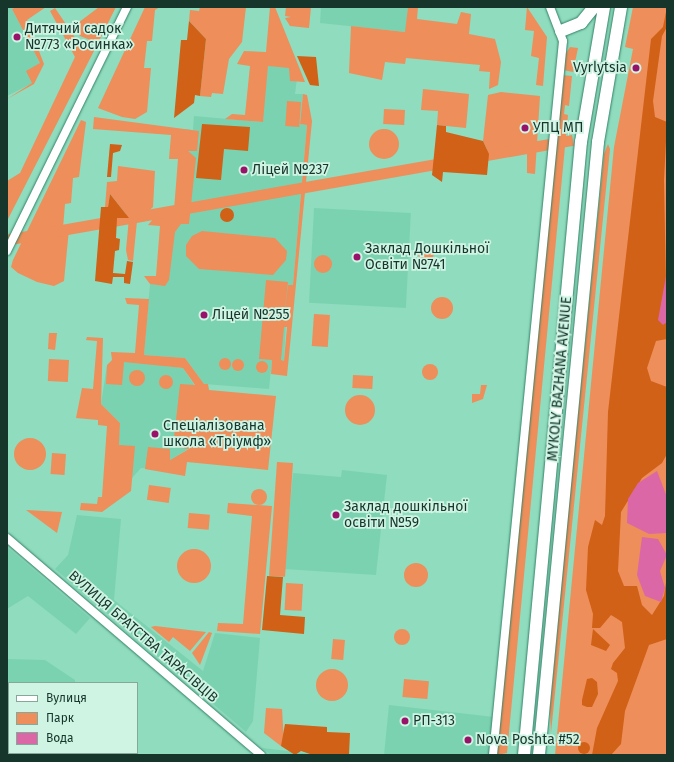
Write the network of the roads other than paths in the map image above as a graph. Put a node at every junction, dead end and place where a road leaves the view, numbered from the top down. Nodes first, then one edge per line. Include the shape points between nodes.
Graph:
1 (127, 7) edge
2 (550, 7) edge
3 (594, 7) edge
4 (604, 7) edge
5 (621, 7) edge
6 (561, 31) junction
7 (7, 251) edge
8 (7, 538) edge
9 (261, 755) edge
10 (493, 755) edge
11 (524, 755) edge
12 (539, 755) edge

1 - 7 street
2 - 6 street
3 - 6 highway via 581,23
4 - 11 highway, MYKOLY BAZHANA AVENUE via 581,142
5 - 12 highway, MYKOLY BAZHANA AVENUE via 598,142
6 - 10 street
8 - 9 street, ВУЛИЦЯ БРАТСТВА ТАРАСІВЦІВ

